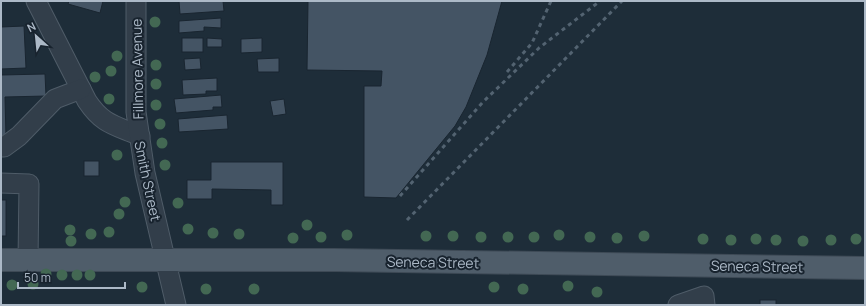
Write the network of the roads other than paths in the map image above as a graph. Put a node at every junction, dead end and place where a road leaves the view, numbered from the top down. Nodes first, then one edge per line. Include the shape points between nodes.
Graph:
1 (36, 1) edge
2 (136, 1) edge
3 (81, 89) junction
4 (140, 136) junction
5 (1, 147) edge
6 (1, 184) edge
7 (1, 260) edge
8 (28, 261) junction
9 (166, 261) junction
10 (865, 268) edge
11 (704, 300) edge
12 (176, 305) edge
13 (678, 305) edge

1 - 3 street, Smith Street
2 - 4 street, Fillmore Avenue via 136,112
3 - 4 street, Smith Street via 97,115
3 - 5 street via 54,99 19,136
4 - 9 street, Smith Street via 145,173
6 - 8 street via 30,184
7 - 8 main road, Seneca Street
8 - 9 main road, Seneca Street
9 - 10 main road, Seneca Street via 335,260
9 - 12 street, Smith Street
11 - 13 street

